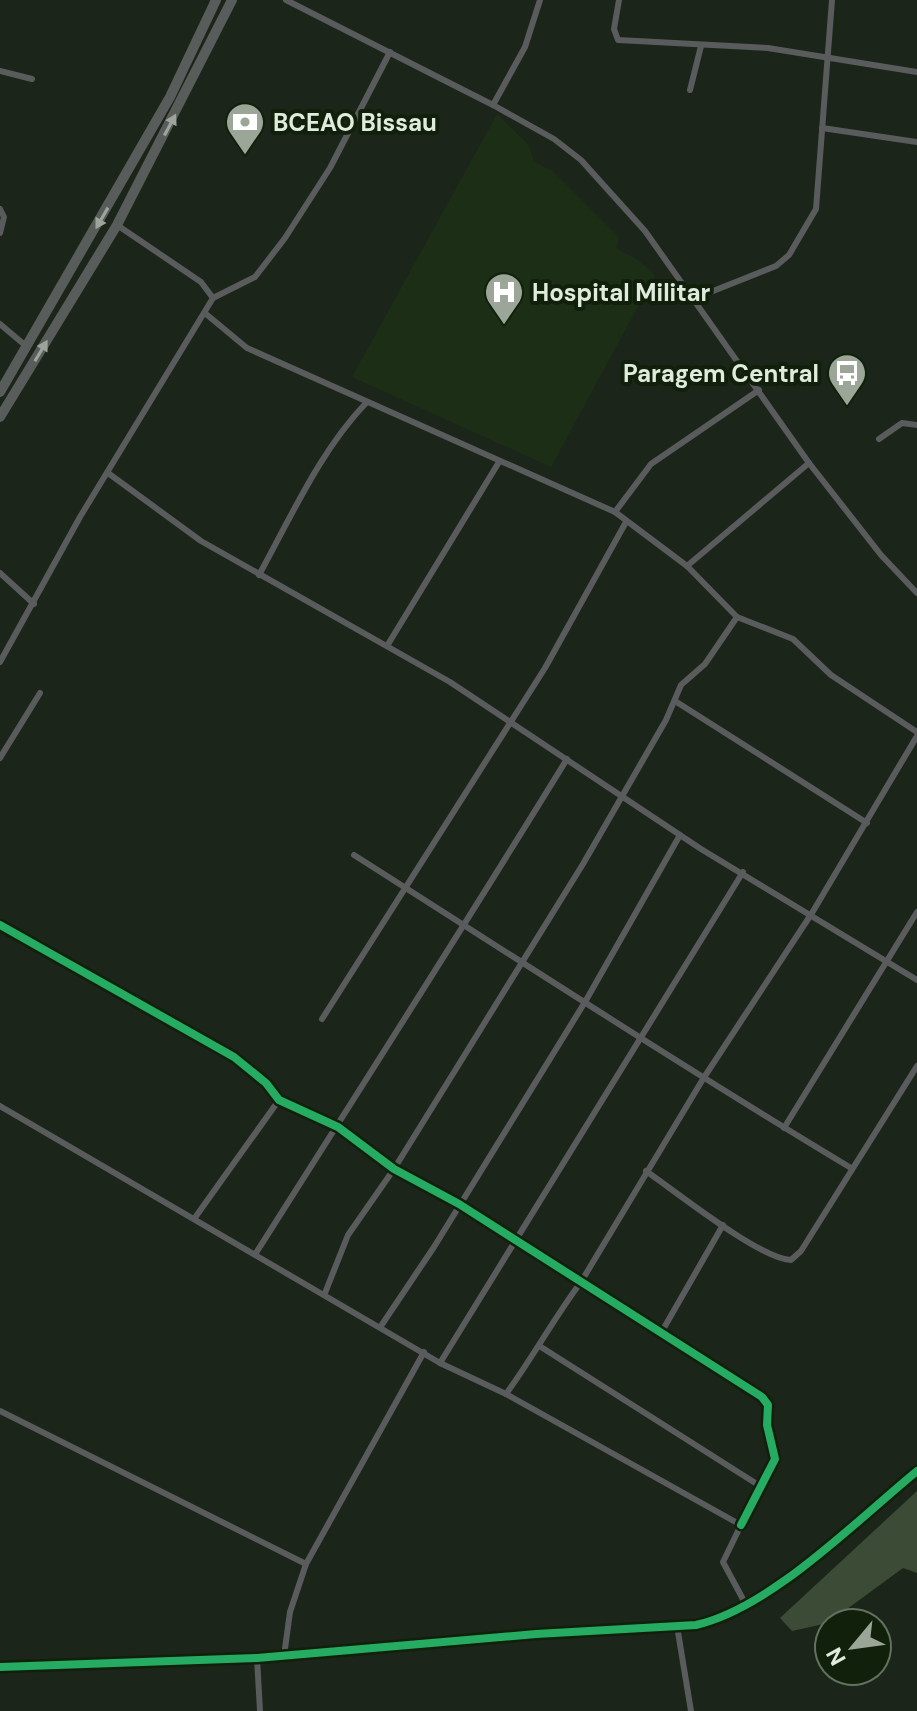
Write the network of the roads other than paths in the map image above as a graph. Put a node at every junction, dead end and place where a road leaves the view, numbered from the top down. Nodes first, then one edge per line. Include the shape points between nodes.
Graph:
1 (216, 0) edge
2 (232, 0) edge
3 (286, 0) edge
4 (540, 0) edge
5 (619, 0) edge
6 (832, 0) edge
7 (701, 46) junction
8 (390, 52) junction
9 (827, 56) junction
10 (0, 71) edge
11 (917, 72) edge
12 (32, 79) dead end
13 (690, 90) dead end
14 (493, 105) junction
15 (822, 128) junction
16 (917, 142) edge
17 (0, 209) edge
18 (117, 225) junction
19 (0, 233) edge
20 (213, 298) junction
21 (693, 299) junction
22 (206, 314) junction
23 (0, 324) edge
24 (26, 346) junction
25 (759, 390) junction
26 (0, 392) edge
27 (366, 403) junction
28 (0, 417) edge
29 (917, 425) edge
30 (879, 439) dead end
31 (499, 462) junction
32 (809, 463) junction
33 (108, 473) junction
34 (615, 512) junction
35 (626, 522) junction
36 (687, 566) junction
37 (0, 573) edge
38 (259, 575) junction
39 (917, 593) edge
40 (34, 604) junction
41 (737, 617) junction
42 (387, 646) junction
43 (0, 662) edge
44 (40, 693) dead end
45 (675, 701) junction
46 (510, 723) junction
47 (917, 734) edge
48 (0, 758) edge
49 (567, 759) junction
50 (623, 796) junction
51 (867, 823) junction
52 (680, 835) junction
53 (354, 855) dead end
54 (743, 872) junction
55 (404, 887) junction
56 (917, 912) edge
57 (812, 913) junction
58 (0, 925) edge
59 (465, 925) junction
60 (886, 960) junction
61 (524, 961) junction
62 (917, 980) edge
63 (585, 1002) junction
64 (322, 1019) dead end
65 (640, 1038) junction
66 (917, 1066) edge
67 (703, 1079) junction
68 (279, 1100) junction
69 (0, 1106) edge
70 (338, 1127) junction
71 (784, 1128) junction
72 (851, 1168) junction
73 (394, 1169) junction
74 (646, 1171) junction
75 (459, 1204) junction
76 (194, 1219) junction
77 (723, 1225) junction
78 (517, 1241) junction
79 (256, 1253) junction
80 (581, 1282) junction
81 (325, 1293) junction
82 (381, 1326) junction
83 (661, 1333) junction
84 (541, 1347) junction
85 (424, 1352) junction
86 (440, 1363) junction
87 (506, 1394) junction
88 (0, 1411) edge
89 (917, 1471) edge
90 (760, 1486) junction
91 (741, 1525) junction
92 (306, 1564) junction
93 (745, 1603) junction
94 (677, 1626) junction
95 (284, 1656) junction
96 (257, 1658) junction
97 (0, 1667) edge
98 (260, 1711) edge
99 (691, 1711) edge

1 -> 24 main road via 170,97
18 -> 2 main road
3 - 8 street
4 - 14 street via 525,47
5 - 7 street via 614,29 618,40
6 - 9 street
7 - 9 street
7 - 13 street
8 - 14 street
8 - 20 street via 330,168 285,238 255,277
9 - 11 street
9 - 15 street
10 - 12 street
14 - 21 street via 581,160 645,231
15 - 16 street
15 - 21 street via 816,209 789,255 758,275
17 - 19 street
18 - 20 street via 201,282
28 -> 18 main road
20 - 22 street
21 - 25 street
22 - 27 street via 247,348
22 - 33 street
23 - 24 street
24 - 26 main road
25 - 32 street
25 - 34 street via 651,464
27 - 31 street
27 - 38 street via 309,484
29 - 30 street via 902,423
31 - 34 street
31 - 42 street
32 - 36 street
32 - 39 street
33 - 38 street via 201,541
33 - 40 street
34 - 35 street
35 - 36 street
35 - 46 street
36 - 41 street
37 - 40 street
38 - 42 street
40 - 43 street
41 - 45 street via 705,664 686,679
41 - 47 street via 793,639 831,675
42 - 46 street
44 - 48 street
45 - 50 street
45 - 51 street
46 - 49 street
46 - 55 street
47 - 51 street
49 - 50 street
49 - 59 street
50 - 52 street
50 - 61 street
51 - 57 street
52 - 54 street
52 - 63 street
53 - 55 street
54 - 57 street
54 - 65 street
55 - 59 street
55 - 64 street
56 - 60 street
57 - 60 street
57 - 67 street
58 - 68 street via 234,1057
59 - 61 street
59 - 70 street via 412,1001
60 - 62 street
60 - 71 street
61 - 63 street
61 - 73 street
63 - 65 street
63 - 75 street
65 - 67 street
65 - 78 street
66 - 72 street
67 - 71 street
67 - 74 street
68 - 70 street
68 - 76 street
69 - 76 street
70 - 73 street
70 - 79 street
71 - 72 street
72 - 77 street via 791,1260
73 - 75 street
73 - 81 street via 348,1235
74 - 77 street
74 - 80 street
75 - 78 street
75 - 82 street
76 - 79 street
77 - 83 street
78 - 80 street
78 - 86 street
79 - 81 street
80 - 83 street
80 - 84 street
81 - 82 street
82 - 85 street
83 - 90 street via 767,1401 775,1459
84 - 87 street
84 - 90 street
85 - 86 street
85 - 92 street
86 - 87 street
87 - 91 street
88 - 92 street
89 - 93 street via 804,1566
90 - 91 street
91 - 93 street via 723,1562
92 - 95 street via 290,1612
93 - 94 street via 713,1621
94 - 95 street
94 - 99 street
95 - 96 street
96 - 97 street
96 - 98 street

